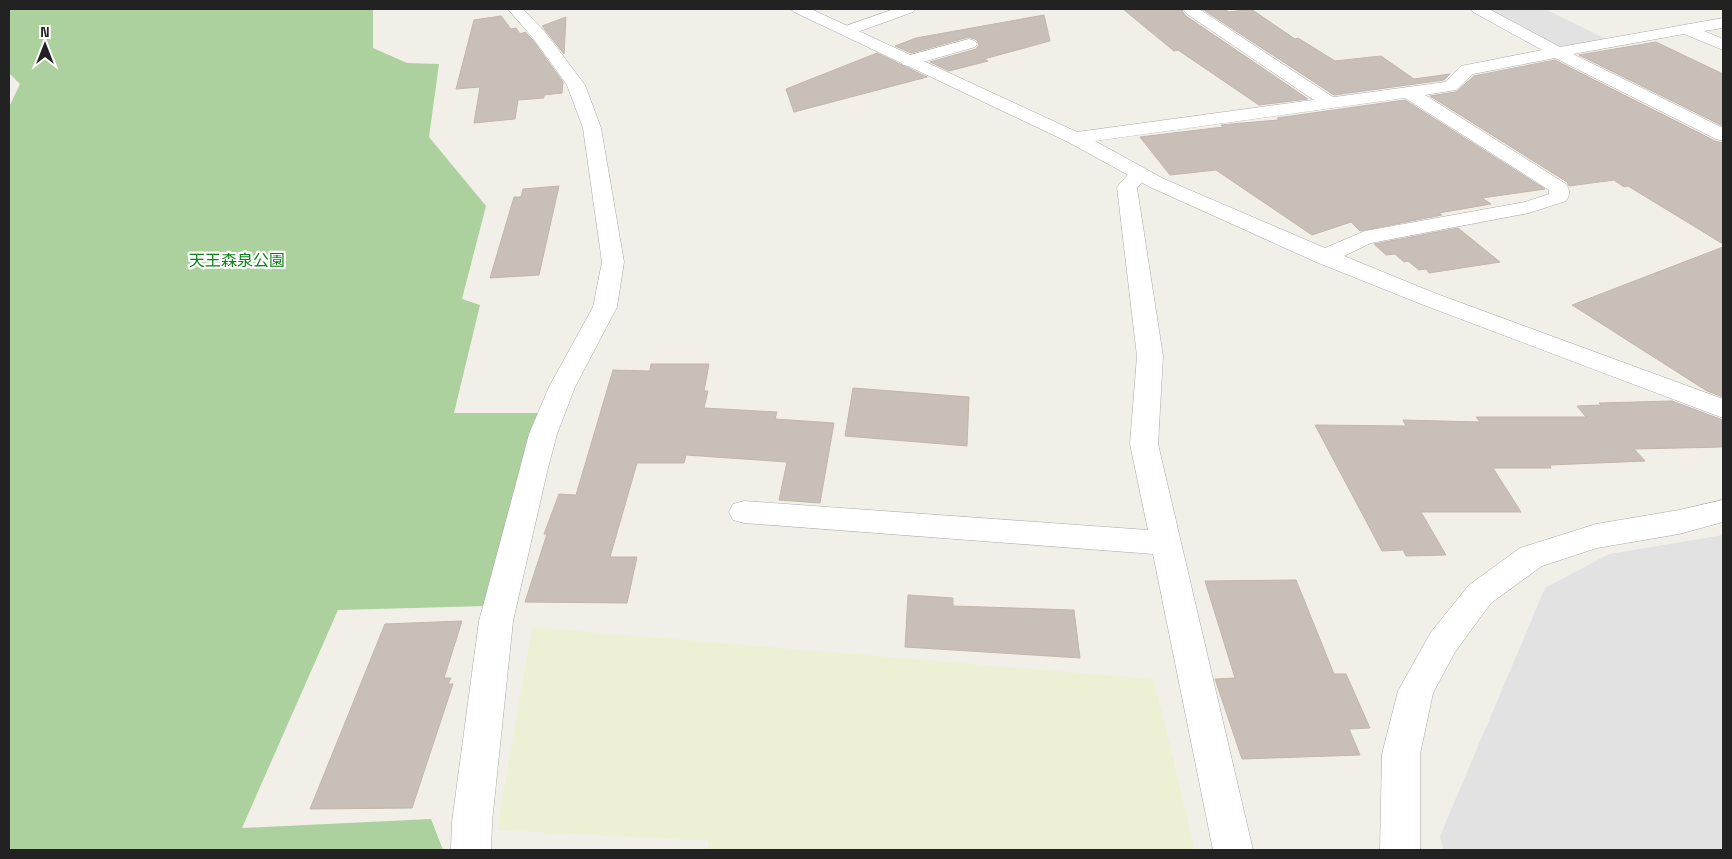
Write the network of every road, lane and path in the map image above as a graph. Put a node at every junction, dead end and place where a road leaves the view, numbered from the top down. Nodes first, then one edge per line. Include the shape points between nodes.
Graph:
1 (515, 9) edge
2 (799, 9) edge
3 (908, 9) edge
4 (1478, 9) edge
5 (1707, 9) edge
6 (1192, 11) dead end
7 (1723, 18) edge
8 (1723, 23) edge
9 (1688, 30) junction
10 (846, 31) junction
11 (970, 44) dead end
12 (1723, 45) edge
13 (1558, 53) junction
14 (909, 61) junction
15 (1408, 92) junction
16 (1330, 103) junction
17 (1723, 134) edge
18 (1074, 138) junction
19 (1139, 174) junction
20 (1324, 257) junction
21 (1723, 409) edge
22 (1723, 511) edge
23 (744, 512) dead end
24 (1166, 543) junction
25 (471, 850) edge
26 (1233, 850) edge
27 (1400, 850) edge

1 - 25 street via 539,34 576,86 592,128 613,262 605,307 562,387 543,434 496,621
2 - 10 street
3 - 10 street
4 - 13 street
5 - 7 street
6 - 16 street
8 - 9 street
9 - 12 street
9 - 13 street
10 - 14 street
11 - 14 street
13 - 15 street via 1467,70 1450,86
13 - 17 street
14 - 18 street
15 - 16 street
15 - 20 street via 1559,188 1559,197 1529,207 1365,238
16 - 18 street
18 - 19 street
19 - 20 street
19 - 24 street via 1128,187 1150,356 1144,444
20 - 21 street
22 - 27 street via 1596,536 1531,557 1480,594 1444,642 1416,692 1401,754
23 - 24 street
24 - 26 street

